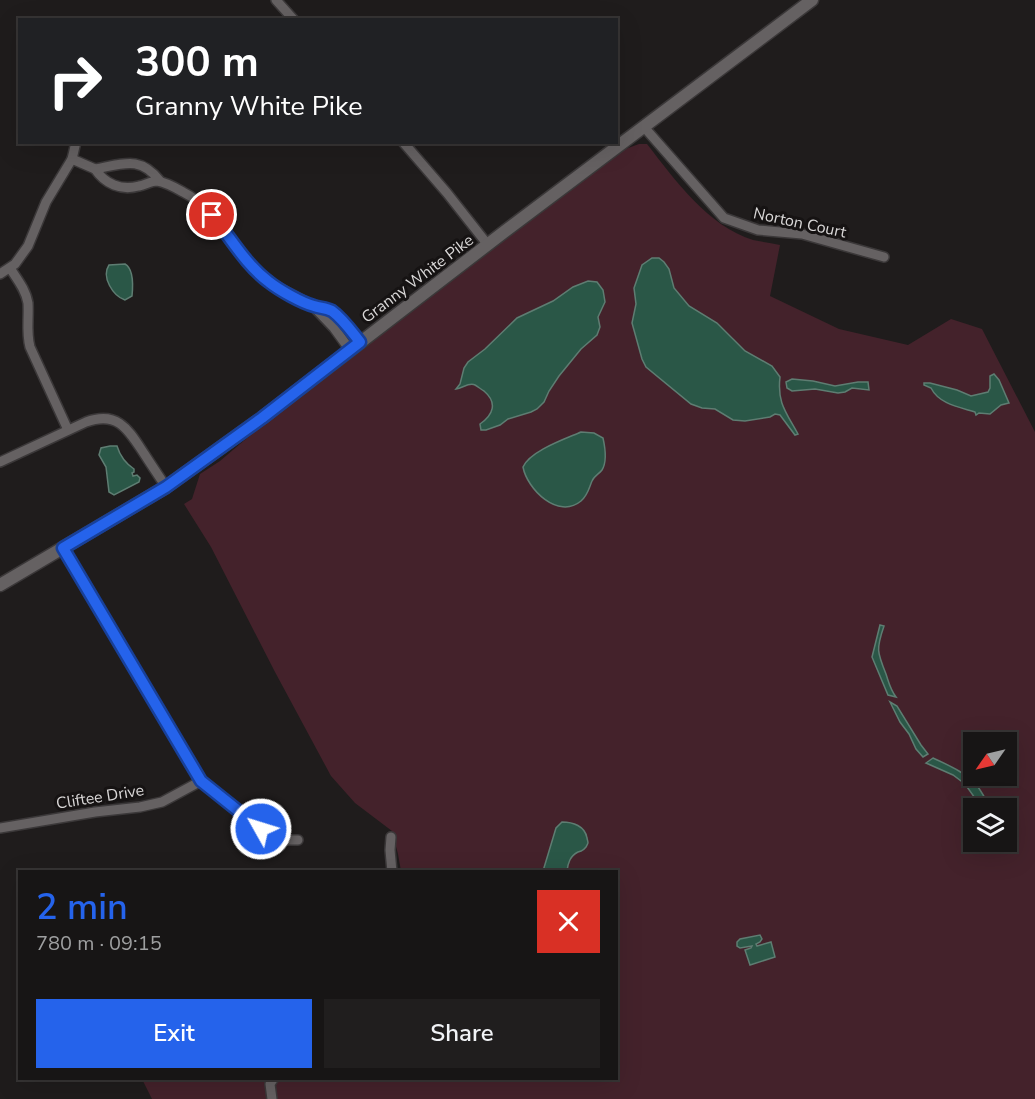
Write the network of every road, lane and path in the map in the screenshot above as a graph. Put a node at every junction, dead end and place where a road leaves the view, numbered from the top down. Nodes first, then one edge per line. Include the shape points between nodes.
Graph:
1 (276, 0) edge
2 (812, 0) edge
3 (292, 18) edge
4 (644, 127) junction
5 (76, 144) edge
6 (405, 144) edge
7 (72, 159) junction
8 (95, 169) junction
9 (160, 182) junction
10 (488, 244) junction
11 (884, 256) dead end
12 (10, 268) junction
13 (0, 274) edge
14 (355, 346) junction
15 (68, 430) junction
16 (0, 462) edge
17 (166, 487) junction
18 (63, 548) junction
19 (0, 585) edge
20 (201, 781) junction
21 (0, 828) edge
22 (391, 837) dead end
23 (298, 840) dead end
24 (392, 870) edge
25 (272, 1080) edge
26 (272, 1099) edge

1 - 3 street
2 - 4 main road, Granny White Pike
4 - 10 main road, Granny White Pike
4 - 11 street, Norton Court via 724,218 758,230 802,234
5 - 7 street
6 - 10 street
7 - 8 street
7 - 12 street via 46,202 28,246
8 - 9 street via 118,187
8 - 9 street via 134,163 149,169
9 - 14 street via 203,206 268,281 314,306
10 - 14 main road, Granny White Pike
12 - 13 street
12 - 15 street via 27,299 30,347
14 - 17 main road, Granny White Pike
15 - 16 street
15 - 17 street via 97,419 119,422
17 - 18 main road, Granny White Pike
18 - 19 main road, Granny White Pike
18 - 20 street
20 - 21 street, Cliftee Drive via 162,801 140,807
20 - 23 street via 261,829 281,840
22 - 24 street
25 - 26 street

